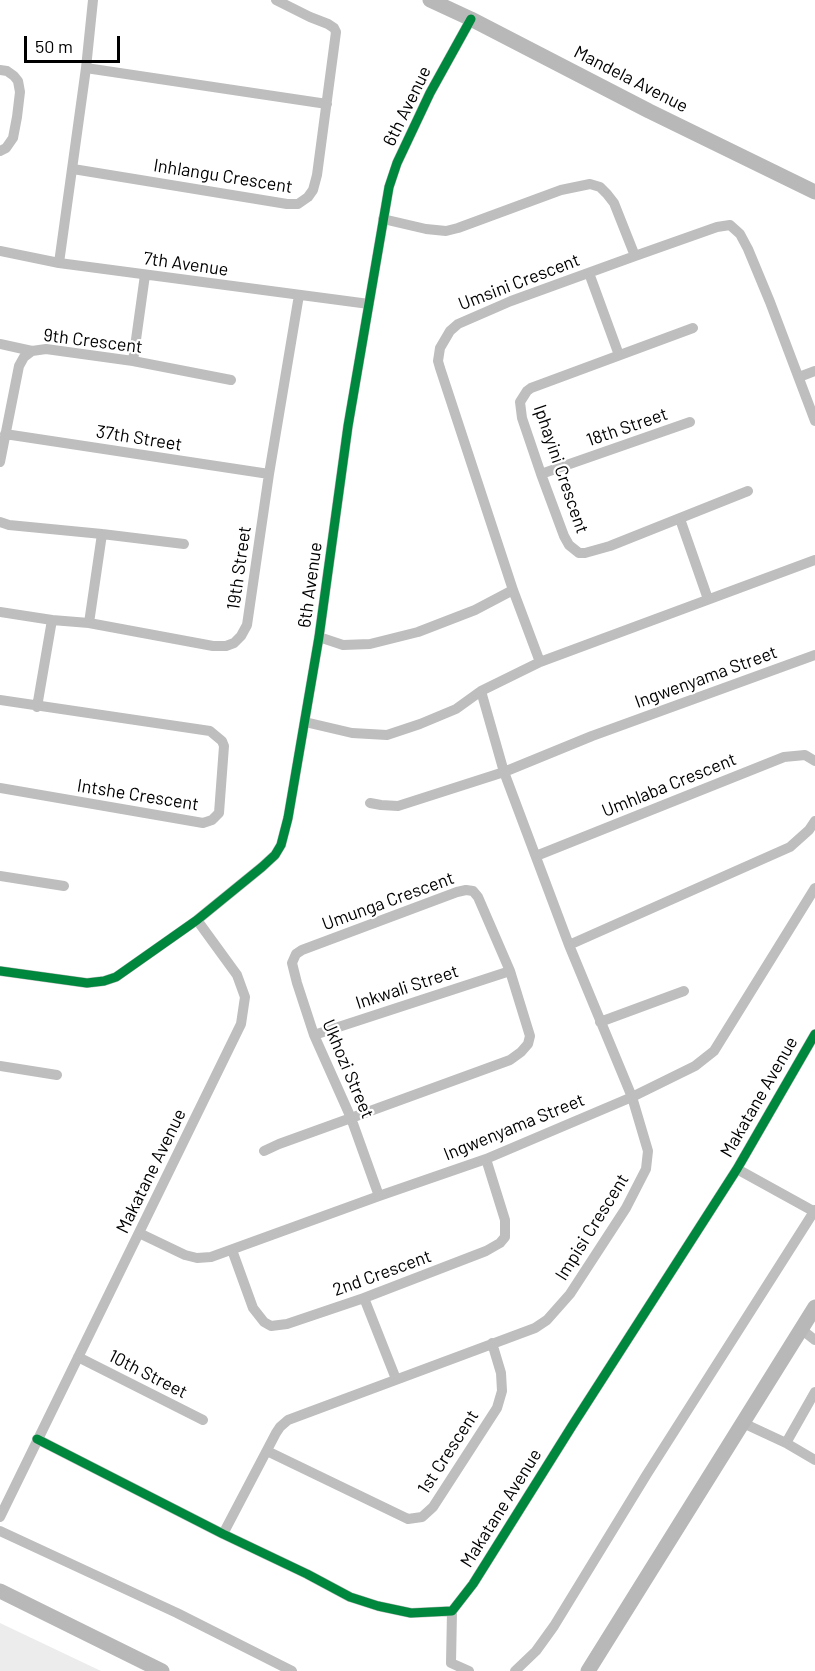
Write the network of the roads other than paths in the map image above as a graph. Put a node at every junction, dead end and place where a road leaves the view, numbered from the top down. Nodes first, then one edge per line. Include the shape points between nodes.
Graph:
1 (276, 0) edge
2 (430, 0) edge
3 (90, 1) edge
4 (471, 19) junction
5 (86, 68) junction
6 (0, 70) edge
7 (327, 104) junction
8 (0, 151) edge
9 (73, 169) junction
10 (815, 192) edge
11 (383, 219) junction
12 (0, 251) edge
13 (635, 256) junction
14 (59, 263) junction
15 (589, 273) junction
16 (145, 275) junction
17 (299, 295) junction
18 (369, 304) junction
19 (693, 328) dead end
20 (0, 344) edge
21 (32, 351) junction
22 (619, 355) junction
23 (133, 361) junction
24 (815, 372) edge
25 (798, 377) junction
26 (231, 380) dead end
27 (690, 422) dead end
28 (815, 422) edge
29 (4, 430) edge
30 (0, 462) edge
31 (268, 474) junction
32 (541, 474) junction
33 (748, 491) dead end
34 (680, 519) junction
35 (0, 522) edge
36 (102, 534) junction
37 (184, 544) dead end
38 (815, 560) edge
39 (513, 590) junction
40 (708, 599) junction
41 (0, 612) edge
42 (52, 620) junction
43 (89, 623) junction
44 (319, 637) junction
45 (815, 655) edge
46 (540, 662) junction
47 (481, 691) junction
48 (0, 700) edge
49 (37, 706) junction
50 (305, 722) junction
51 (815, 761) edge
52 (504, 772) junction
53 (0, 788) edge
54 (370, 803) dead end
55 (815, 821) edge
56 (536, 856) junction
57 (0, 876) edge
58 (64, 886) dead end
59 (815, 888) edge
60 (197, 920) junction
61 (569, 945) junction
62 (296, 954) joint
63 (0, 971) edge
64 (510, 971) junction
65 (684, 991) dead end
66 (600, 1022) junction
67 (815, 1034) edge
68 (314, 1035) junction
69 (0, 1066) edge
70 (57, 1075) dead end
71 (632, 1097) junction
72 (351, 1118) junction
73 (264, 1152) dead end
74 (486, 1159) junction
75 (737, 1169) junction
76 (379, 1196) junction
77 (815, 1211) edge
78 (139, 1233) junction
79 (232, 1250) junction
80 (364, 1298) junction
81 (815, 1307) edge
82 (801, 1329) junction
83 (815, 1340) edge
84 (492, 1343) junction
85 (78, 1357) junction
86 (396, 1379) junction
87 (815, 1392) edge
88 (203, 1420) dead end
89 (743, 1423) junction
90 (37, 1439) junction
91 (786, 1443) junction
92 (267, 1451) junction
93 (815, 1460) edge
94 (0, 1517) edge
95 (0, 1531) edge
96 (223, 1534) junction
97 (0, 1591) edge
98 (452, 1611) junction
99 (449, 1667) edge
100 (162, 1671) edge
101 (292, 1671) edge
102 (469, 1671) edge
103 (515, 1671) edge
104 (588, 1671) edge

1 - 7 street, Inhlangu Crescent via 328,24 336,32
2 - 4 street, Mandela Avenue
3 - 5 street
4 - 10 street, Mandela Avenue
4 - 11 street, 6th Avenue via 397,164
5 - 7 street
5 - 9 street
6 - 8 street via 14,76 20,92 13,138
7 - 9 street, Inhlangu Crescent via 315,183 308,197 298,204
9 - 14 street
11 - 13 street via 446,231 561,190 590,184 600,187 614,203
11 - 18 street, 6th Avenue
12 - 14 street, 7th Avenue
13 - 15 street, Umsini Crescent
13 - 25 street, Umsini Crescent via 717,227 735,228 748,249
14 - 16 street, 7th Avenue
15 - 22 street
15 - 39 street, Umsini Crescent via 458,324 439,354 440,368
16 - 17 street, 7th Avenue
16 - 23 street
17 - 18 street, 7th Avenue
17 - 31 street, 19th Street
18 - 44 street, 6th Avenue
19 - 22 street, Iphayini Crescent
20 - 21 street
21 - 23 street, 9th Crescent via 46,349
21 - 29 street, 9th Crescent via 19,366
22 - 32 street, Iphayini Crescent via 531,388 521,398 522,417
23 - 26 street, 9th Crescent
24 - 25 street
25 - 28 street, Umsini Crescent
27 - 32 street, 18th Street
29 - 30 street, 9th Crescent
29 - 31 street, 37th Street
31 - 43 street, 19th Street via 247,625 234,643 213,646
32 - 34 street, Iphayini Crescent via 564,536 579,553
33 - 34 street, Iphayini Crescent
34 - 40 street
35 - 36 street
36 - 37 street
36 - 43 street
38 - 40 street
39 - 44 street via 418,632 370,644 344,645
39 - 46 street, Umsini Crescent
40 - 46 street
41 - 42 street, 19th Street
42 - 43 street, 19th Street
42 - 49 street
44 - 50 street, 6th Avenue
45 - 52 street, Ingwenyama Street
46 - 47 street
47 - 50 street via 456,709 387,735 352,733
47 - 52 street, Impisi Crescent
48 - 49 street, Intshe Crescent
49 - 53 street, Intshe Crescent via 210,731 224,746 219,813 203,823
50 - 60 street, 6th Avenue via 281,845 262,867
51 - 56 street, Umhlaba Crescent via 805,755 784,757
52 - 54 street, Ingwenyama Street via 398,806
52 - 56 street, Impisi Crescent
55 - 61 street via 790,847
56 - 61 street, Impisi Crescent
57 - 58 street
59 - 71 street, Ingwenyama Street via 714,1051 695,1066
60 - 63 street, 6th Avenue via 105,981 70,982
60 - 78 street, Makatane Avenue via 237,975 245,997 241,1024
61 - 66 street, Impisi Crescent
62 - 64 street, Umunga Crescent via 466,890 478,897
62 - 68 street, Ukhozi Street via 292,963
64 - 68 street, Inkwali Street
64 - 72 street, Umunga Crescent via 530,1036 521,1052 510,1060
65 - 66 street
66 - 71 street, Impisi Crescent
67 - 75 street, Makatane Avenue
68 - 72 street, Ukhozi Street
69 - 70 street
71 - 74 street, Ingwenyama Street
71 - 84 street, Impisi Crescent via 648,1160 626,1208 570,1294 547,1320
72 - 73 street
72 - 76 street, Ukhozi Street
74 - 76 street, Ingwenyama Street
74 - 80 street, 2nd Crescent via 505,1220 505,1237 500,1243
75 - 77 street
75 - 98 street, Makatane Avenue via 473,1584
76 - 79 street, Ingwenyama Street
77 - 103 street via 554,1626
78 - 79 street, Ingwenyama Street via 173,1251 197,1258
78 - 85 street, Makatane Avenue
79 - 80 street, 2nd Crescent via 253,1308 272,1326
80 - 86 street
81 - 82 street
82 - 83 street
82 - 89 street
84 - 86 street, Impisi Crescent
84 - 92 street, 1st Crescent via 501,1373 502,1391 497,1408 433,1507 422,1517 408,1519
85 - 88 street, 10th Street
85 - 90 street, Makatane Avenue
86 - 92 street, Impisi Crescent via 288,1420
87 - 91 street
89 - 91 street
89 - 104 street
90 - 94 street, Makatane Avenue
90 - 96 street
91 - 93 street
92 - 96 street, Impisi Crescent
95 - 101 street
96 - 98 street via 350,1597 411,1613
97 - 100 street
98 - 99 street
99 - 102 street

